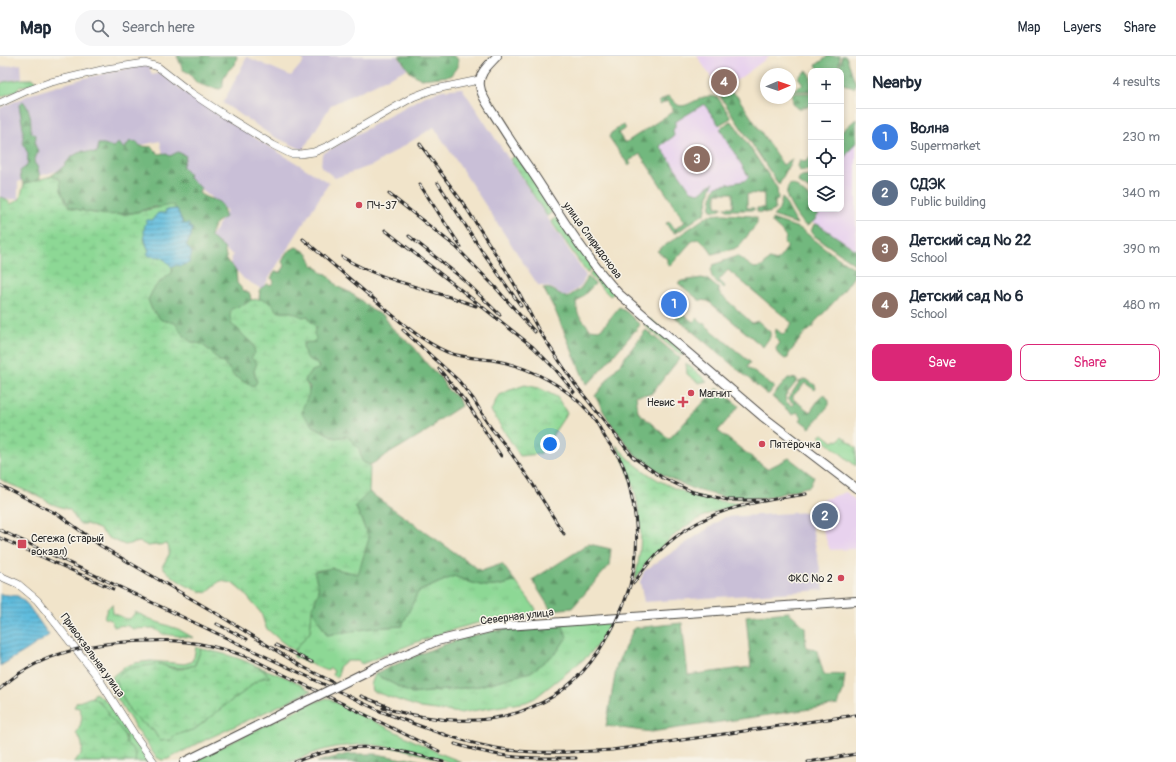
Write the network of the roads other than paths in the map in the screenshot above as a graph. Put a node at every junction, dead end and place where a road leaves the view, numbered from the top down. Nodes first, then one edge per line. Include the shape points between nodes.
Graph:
1 (497, 56) edge
2 (479, 80) junction
3 (0, 103) edge
4 (856, 488) edge
5 (0, 576) edge
6 (856, 601) edge
7 (154, 762) edge
8 (184, 762) edge

1 - 2 street
2 - 3 street via 431,90 413,97 328,146 300,154 291,154 250,132 158,67 145,63 106,68 50,82
2 - 4 street, улица Спиридонова via 483,96 509,139 597,269 618,293 762,416
5 - 7 street, Привокзальная улица via 18,584 37,600 97,676
6 - 8 street, Северная улица, bridge via 494,627 436,641 376,667

